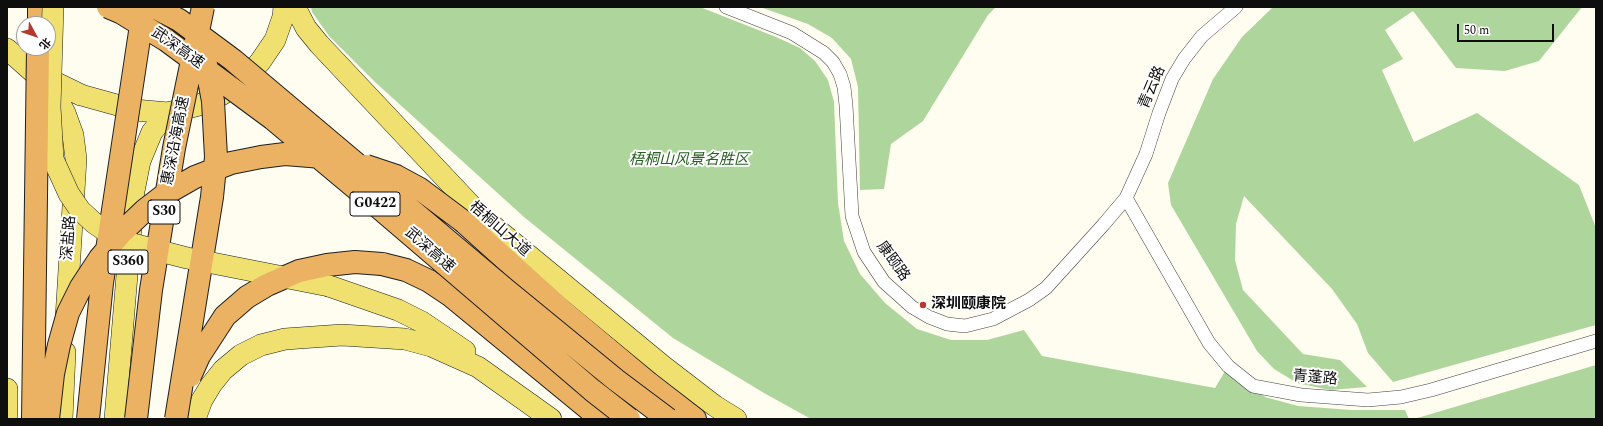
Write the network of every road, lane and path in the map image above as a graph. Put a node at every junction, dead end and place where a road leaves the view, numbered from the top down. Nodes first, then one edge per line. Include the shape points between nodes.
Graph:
1 (53, 7) edge
2 (108, 7) edge
3 (144, 7) edge
4 (154, 7) edge
5 (185, 7) edge
6 (203, 7) edge
7 (284, 7) edge
8 (295, 7) edge
9 (726, 7) edge
10 (1236, 7) edge
11 (7, 49) edge
12 (38, 56) edge
13 (32, 70) junction
14 (168, 113) junction
15 (1126, 198) junction
16 (1596, 341) edge
17 (7, 389) edge
18 (517, 394) junction
19 (8, 419) edge
20 (32, 419) edge
21 (48, 419) edge
22 (62, 419) edge
23 (88, 419) edge
24 (115, 419) edge
25 (136, 419) edge
26 (177, 419) edge
27 (195, 419) edge
28 (551, 419) edge
29 (602, 419) edge
30 (629, 419) edge
31 (668, 419) edge
32 (695, 419) edge
33 (736, 419) edge

1 - 18 main road, bridge via 50,107 53,159 80,210 103,229 129,243 188,258 329,286 375,300 422,322 470,355
2 - 30 highway, 武深高速 / G0422, bridge via 166,40 273,119
3 - 23 highway, bridge via 102,283
4 - 31 highway, 武深高速 / G0422, bridge via 179,20 233,60 506,290
5 - 26 highway, bridge via 204,56 209,78 216,157
6 - 25 highway, 惠深沿海高速 / S30, bridge via 169,179 151,290
7 - 14 main road, 深盐路 via 275,40 260,62 242,81 200,105
8 - 33 main road, 梧桐山大道 via 306,28 319,44 481,216 663,366
9 - 15 street, 康颐路 via 792,33 834,62 844,87 852,216 864,252 872,267 896,295 930,317 947,324 965,326 993,319 1029,300 1046,288
10 - 15 street, 青云路 via 1202,36 1172,79 1146,154
11 - 13 main road, 深盐路
12 - 20 highway, bridge
13 - 14 main road, 深盐路 via 81,95 135,110
13 - 22 main road, 深盐路 via 52,89 66,114 73,135 76,159
14 - 24 main road, S360 via 152,132 140,161 134,190
15 - 16 street, 青蓬路 via 1209,343 1228,366 1253,386 1309,395 1368,400 1401,397
17 - 19 main road
18 - 27 main road via 478,367 431,346 383,337 315,336 267,343 241,355 223,370 211,385
18 - 28 main road
21 - 32 highway, bridge via 53,374 68,313 100,258 128,226 167,193 195,177 231,163 261,157 297,155 371,167 396,176 420,189 464,222 565,313
26 - 29 highway, bridge via 188,380 199,356 225,316 247,297 299,271 355,262 382,264 406,270 429,281 476,315

